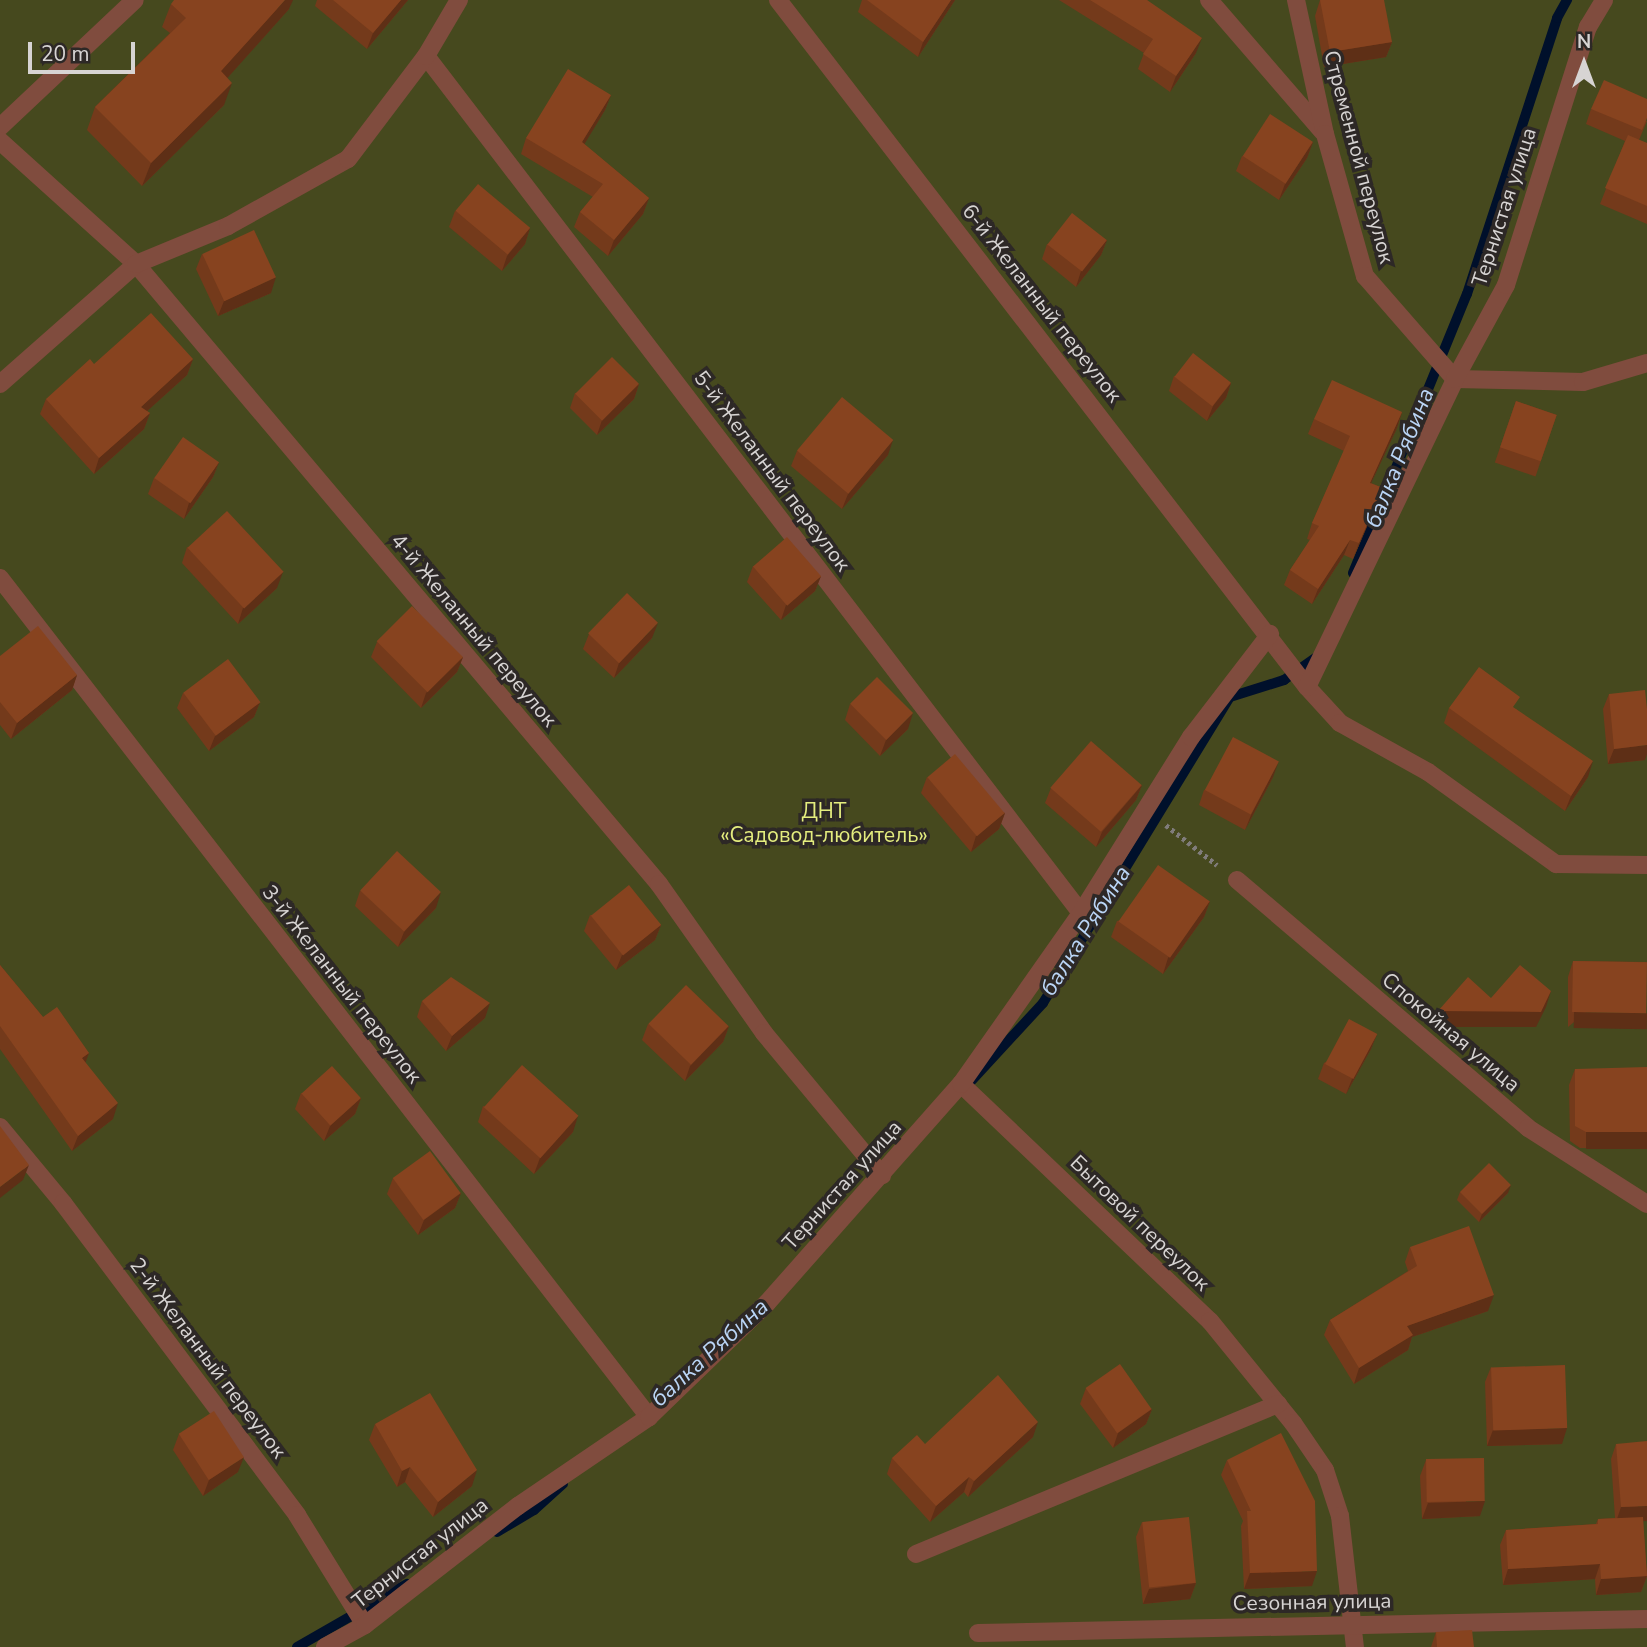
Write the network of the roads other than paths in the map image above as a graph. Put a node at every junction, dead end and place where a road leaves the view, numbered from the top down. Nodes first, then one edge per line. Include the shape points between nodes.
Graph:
1 (135, 0) edge
2 (459, 0) edge
3 (778, 0) edge
4 (1209, 0) edge
5 (1296, 0) edge
6 (1604, 0) edge
7 (426, 56) junction
8 (0, 127) edge
9 (1325, 134) junction
10 (0, 141) edge
11 (136, 264) junction
12 (1647, 362) edge
13 (1455, 379) junction
14 (0, 384) edge
15 (0, 578) edge
16 (1270, 634) junction
17 (1307, 687) junction
18 (1647, 865) edge
19 (1237, 880) road end
20 (1081, 913) junction
21 (961, 1084) junction
22 (0, 1127) edge
23 (882, 1175) junction
24 (1647, 1204) edge
25 (1278, 1404) junction
26 (649, 1417) junction
27 (916, 1554) dead end
28 (1647, 1619) edge
29 (1353, 1623) junction
30 (365, 1625) junction
31 (978, 1633) dead end
32 (324, 1647) edge
33 (1355, 1647) edge

1 - 8 street
2 - 7 street
3 - 16 street, 6-й Желанный переулок
4 - 9 street
5 - 9 street, Стременной переулок
6 - 13 street, Тернистая улица via 1588,27 1506,285
7 - 11 street via 348,159 228,226
7 - 20 street, 5-й Желанный переулок
9 - 13 street, Стременной переулок via 1365,276
10 - 11 street, 4-й Желанный переулок
11 - 14 street
11 - 23 street, 4-й Желанный переулок via 659,884 764,1033
12 - 13 street via 1583,382
13 - 17 street, Тернистая улица
15 - 26 street, 3-й Желанный переулок
16 - 17 street, 6-й Желанный переулок
16 - 20 street, Тернистая улица via 1191,737
17 - 18 street, 6-й Желанный переулок via 1340,723 1428,772 1556,864
19 - 24 street, Спокойная улица via 1528,1128
20 - 21 street, Тернистая улица
21 - 23 street, Тернистая улица
21 - 25 street, Бытовой переулок via 1210,1321
22 - 30 street, 2-й Желанный переулок via 63,1203 298,1515
23 - 26 street, Тернистая улица via 767,1303
25 - 27 street
25 - 29 street, Бытовой переулок via 1325,1470 1340,1516
26 - 30 street, Тернистая улица via 518,1506
28 - 29 street, Сезонная улица
29 - 31 street, Сезонная улица
29 - 33 street, Бытовой переулок
30 - 32 street, Тернистая улица

